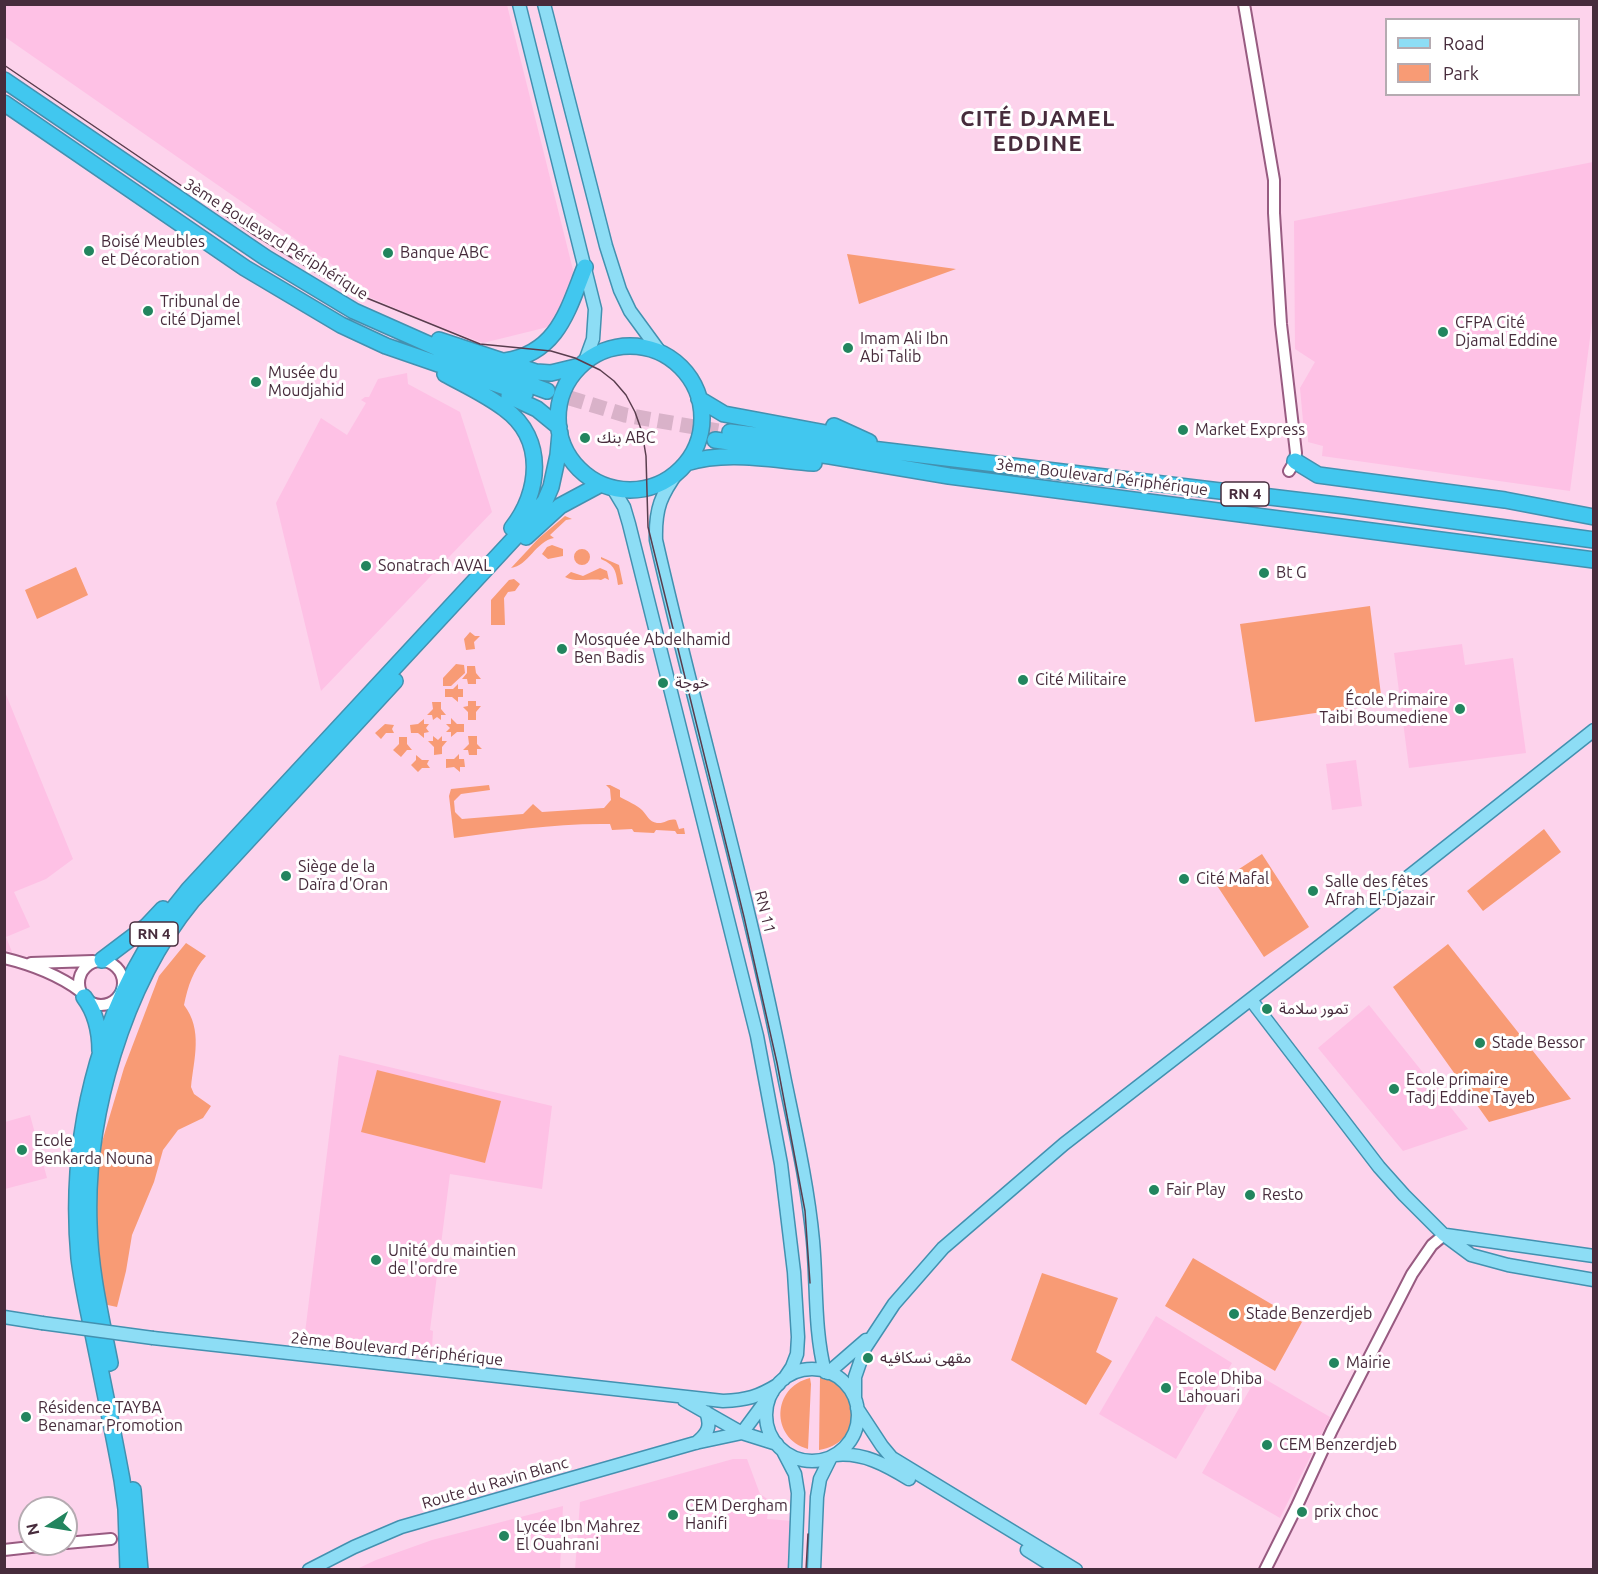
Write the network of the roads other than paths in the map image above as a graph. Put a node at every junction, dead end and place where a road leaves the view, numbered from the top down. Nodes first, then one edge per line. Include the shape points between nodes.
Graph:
1 (519, 4) edge
2 (544, 4) edge
3 (1244, 4) edge
4 (4, 80) edge
5 (4, 104) edge
6 (585, 267) junction
7 (323, 292) junction
8 (660, 352) junction
9 (406, 353) junction
10 (504, 361) junction
11 (583, 364) junction
12 (699, 399) junction
13 (828, 424) dead end
14 (559, 430) junction
15 (869, 442) junction
16 (897, 452) junction
17 (1292, 466) joint
18 (683, 467) junction
19 (949, 476) junction
20 (607, 485) junction
21 (1593, 517) edge
22 (1593, 540) edge
23 (1593, 560) edge
24 (437, 620) junction
25 (1593, 730) edge
26 (189, 889) junction
27 (4, 958) edge
28 (98, 961) junction
29 (28, 964) junction
30 (82, 994) junction
31 (1251, 1000) junction
32 (99, 1057) junction
33 (1444, 1235) junction
34 (1593, 1256) edge
35 (1593, 1280) edge
36 (4, 1317) edge
37 (876, 1332) junction
38 (826, 1372) junction
39 (779, 1385) junction
40 (677, 1397) junction
41 (856, 1403) junction
42 (706, 1412) junction
43 (742, 1433) junction
44 (695, 1443) junction
45 (780, 1447) junction
46 (833, 1456) junction
47 (111, 1539) dead end
48 (78, 1542) edge
49 (128, 1569) edge
50 (140, 1569) edge
51 (309, 1569) edge
52 (795, 1569) edge
53 (814, 1569) edge
54 (1059, 1569) edge
55 (1076, 1569) edge
56 (1265, 1569) edge

1 - 6 main road
2 - 8 main road via 618,265 620,290
3 - 17 street via 1274,180 1281,324 1296,453
4 - 7 highway, 3ème Boulevard Périphérique via 266,258
5 - 9 highway, 3ème Boulevard Périphérique via 245,268 341,325
6 - 10 highway via 555,334 521,358
6 - 11 main road via 596,322 591,349
7 - 9 highway, 3ème Boulevard Périphérique via 354,311 546,396
7 - 10 highway via 415,333
8 - 11 highway via 630,345 606,350
8 - 12 highway via 685,371
9 - 14 highway via 537,409
9 - 24 highway via 507,410 522,427 535,464 530,498 518,520
10 - 11 highway via 551,373
11 - 14 highway via 562,393
12 - 15 highway, RN 4 via 724,414
12 - 18 highway via 699,440
13 - 15 highway
14 - 20 highway via 575,463 590,477
14 - 24 highway, RN 4 via 555,472 545,501
15 - 16 highway, RN 4
16 - 19 highway, 3ème Boulevard Périphérique / RN 4 via 716,435
16 - 22 highway, 3ème Boulevard Périphérique / RN 4
17 - 21 highway via 1318,475
18 - 19 highway, RN 4 via 704,458 737,457
18 - 20 highway via 668,479 646,488 630,490
18 - 38 main road, RN 11 via 664,491 658,506 656,540 781,1057 807,1194 819,1339
19 - 23 highway, 3ème Boulevard Périphérique / RN 4
20 - 39 main road via 624,507 629,524 757,1036 781,1164 794,1272 797,1354
20 - 50 highway, RN 4 via 560,506 532,531 192,901 164,939 139,989 103,1088 91,1160 89,1225 93,1278 136,1509
24 - 26 highway, RN 4
25 - 31 main road
26 - 28 highway
26 - 32 highway, RN 4 via 141,957
27 - 29 street
28 - 29 street
28 - 30 street via 82,970
28 - 30 street via 114,966 122,976 122,989 115,1000 102,1005 89,1002
29 - 30 street via 62,978
30 - 32 highway via 95,1018
31 - 33 main road via 1379,1167
31 - 37 main road via 1064,1144 943,1248 894,1304
32 - 49 highway, RN 4 via 80,1152 77,1224 83,1285 122,1480
33 - 34 main road
33 - 35 main road via 1472,1255
33 - 56 street via 1412,1274
36 - 40 main road, 2ème Boulevard Périphérique, bridge via 153,1338
37 - 38 main road
37 - 41 main road via 855,1377
38 - 39 main road via 808,1369 792,1374
38 - 41 main road via 846,1384
39 - 40 main road via 744,1401
39 - 43 main road
39 - 45 main road via 768,1404 766,1418
40 - 42 main road, 2ème Boulevard Périphérique
41 - 46 main road via 858,1420 854,1434
41 - 55 main road via 892,1458
42 - 43 main road, 2ème Boulevard Périphérique
42 - 44 main road via 709,1428
43 - 44 main road, Route du Ravin Blanc
43 - 45 main road, 2ème Boulevard Périphérique
44 - 51 main road, Route du Ravin Blanc via 401,1527
45 - 46 main road via 806,1461
45 - 52 main road via 795,1474 798,1493
46 - 53 main road via 820,1479
46 - 54 main road via 848,1453 878,1461
47 - 48 street

